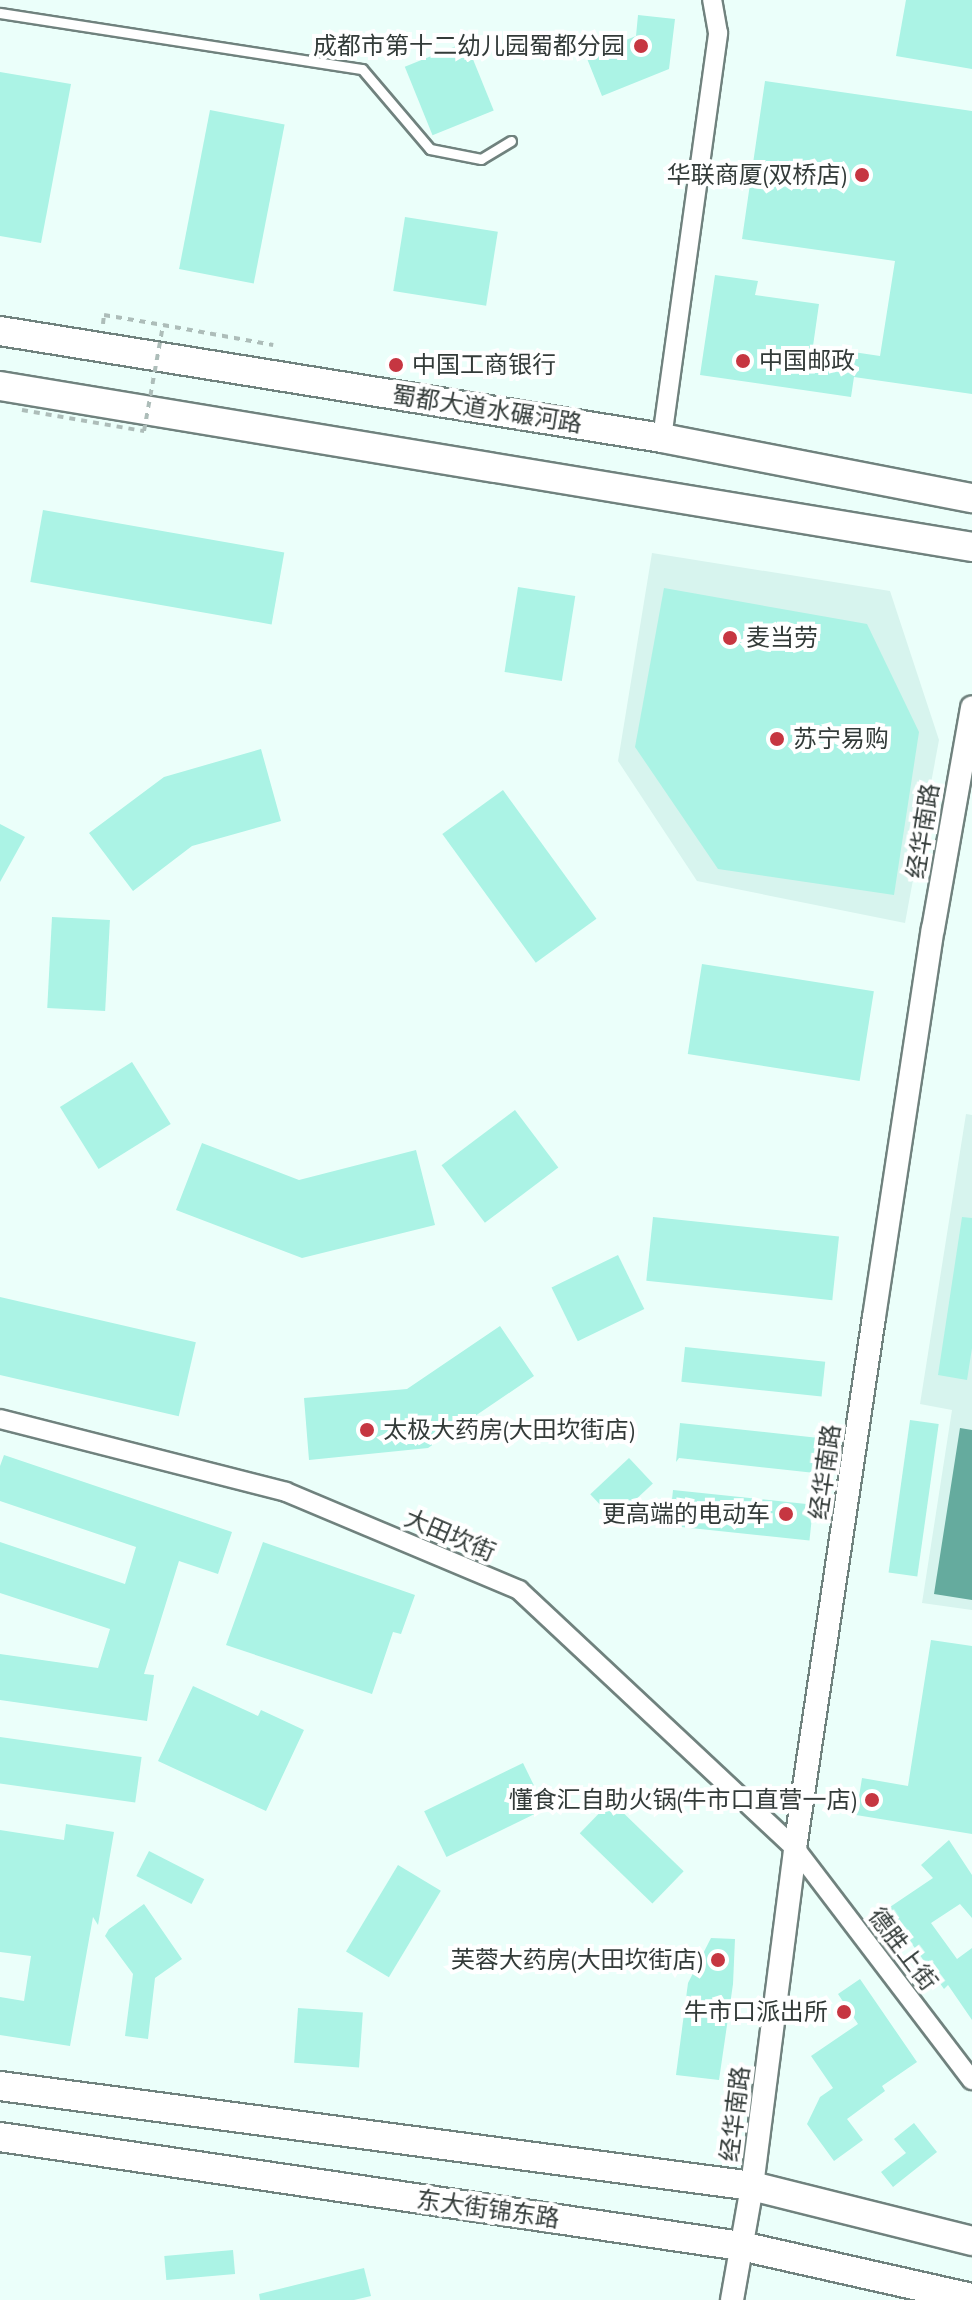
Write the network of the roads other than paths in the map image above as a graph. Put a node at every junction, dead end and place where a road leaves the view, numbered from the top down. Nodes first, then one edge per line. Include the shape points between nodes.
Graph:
1 (712, 0) edge
2 (0, 13) edge
3 (511, 141) dead end
4 (0, 331) edge
5 (0, 386) edge
6 (662, 438) junction
7 (972, 498) edge
8 (972, 547) edge
9 (972, 707) edge
10 (0, 1419) edge
11 (795, 1848) junction
12 (972, 2080) edge
13 (0, 2086) edge
14 (0, 2137) edge
15 (752, 2186) junction
16 (972, 2241) edge
17 (741, 2246) junction
18 (972, 2298) edge
19 (732, 2300) edge

1 - 6 street via 718,33
2 - 3 lane via 362,69 430,149 481,159
4 - 6 main road, 蜀都大道水碾河路
5 - 8 main road
6 - 7 main road, 蜀都大道水碾河路
9 - 11 street, 经华南路 via 933,929
10 - 11 street, 大田坎街 via 286,1492 519,1590
11 - 12 street, 德胜上街
11 - 15 street, 经华南路
13 - 15 main road
14 - 17 main road, 东大街锦东路
15 - 16 main road
15 - 17 street, 经华南路
17 - 18 main road, 东大街锦东路
17 - 19 street, 经华南路

